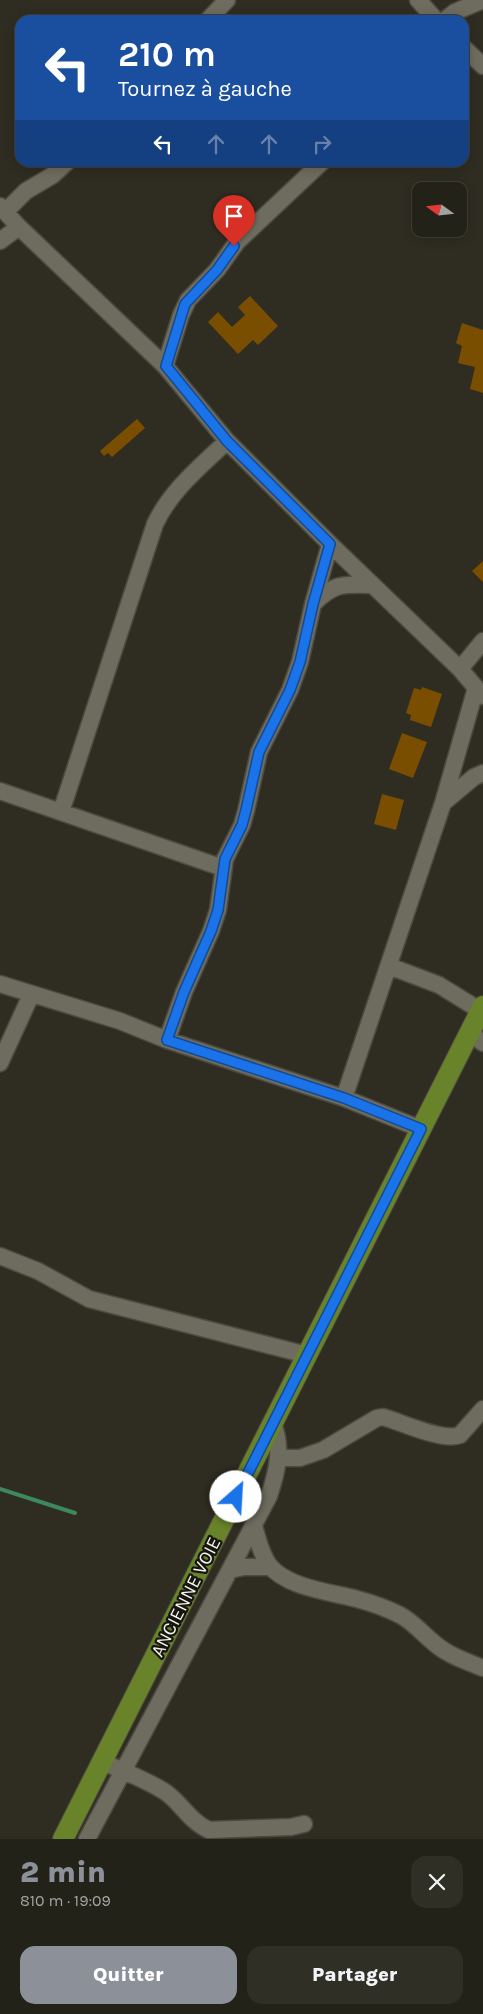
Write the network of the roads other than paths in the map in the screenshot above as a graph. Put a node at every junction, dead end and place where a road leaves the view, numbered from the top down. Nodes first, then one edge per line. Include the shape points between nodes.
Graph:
1 (227, 0) edge
2 (418, 0) edge
3 (483, 0) edge
4 (213, 15) edge
5 (432, 15) edge
6 (451, 15) edge
7 (469, 53) edge
8 (483, 66) edge
9 (61, 167) edge
10 (317, 167) edge
11 (3, 209) edge
12 (19, 227) junction
13 (0, 241) edge
14 (166, 366) junction
15 (227, 441) junction
16 (330, 544) junction
17 (372, 585) junction
18 (313, 604) junction
19 (483, 641) edge
20 (460, 669) junction
21 (480, 692) edge
22 (483, 773) edge
23 (0, 791) edge
24 (443, 802) junction
25 (61, 812) junction
26 (223, 868) junction
27 (388, 966) junction
28 (0, 984) edge
29 (31, 995) junction
30 (482, 1008) edge
31 (476, 1038) edge
32 (167, 1040) junction
33 (0, 1063) edge
34 (344, 1098) junction
35 (421, 1129) junction
36 (0, 1256) edge
37 (307, 1355) junction
38 (483, 1409) edge
39 (273, 1424) junction
40 (278, 1458) junction
41 (254, 1526) junction
42 (270, 1566) junction
43 (230, 1570) junction
44 (483, 1668) edge
45 (102, 1762) junction
46 (122, 1770) junction
47 (304, 1824) dead end
48 (63, 1839) edge
49 (87, 1839) edge

1 - 4 street
2 - 5 street
3 - 6 street
7 - 8 street
9 - 11 street
10 - 14 street via 237,242 217,270 188,300
11 - 12 street
12 - 13 street
12 - 14 street
14 - 15 street
15 - 16 street
15 - 25 street via 163,506
16 - 17 street
16 - 18 street
17 - 18 street via 334,587
17 - 20 street
18 - 26 street via 300,662 290,690 259,752 242,825
19 - 20 street
20 - 21 street
21 - 24 street
22 - 24 street
23 - 25 street
24 - 27 street
25 - 26 street
26 - 32 street via 218,910
27 - 30 street via 439,985
27 - 34 street
28 - 29 street
29 - 32 street via 120,1021
29 - 33 street
30 - 31 main road, ANCIENNE VOIE
31 - 35 main road, ANCIENNE VOIE
32 - 34 street
34 - 35 street
35 - 37 main road, ANCIENNE VOIE
36 - 37 street via 38,1271 90,1299
37 - 39 main road, ANCIENNE VOIE
38 - 40 street via 455,1437 441,1436 383,1417 317,1453 300,1458
39 - 40 street
39 - 45 main road, ANCIENNE VOIE
40 - 41 street via 269,1496
41 - 42 street via 262,1554
41 - 43 street
42 - 43 street
42 - 44 street via 304,1587 357,1599 402,1616 444,1651
43 - 46 street
45 - 46 street
45 - 48 main road, ANCIENNE VOIE
46 - 47 street via 162,1790 198,1824 209,1830
46 - 49 street

